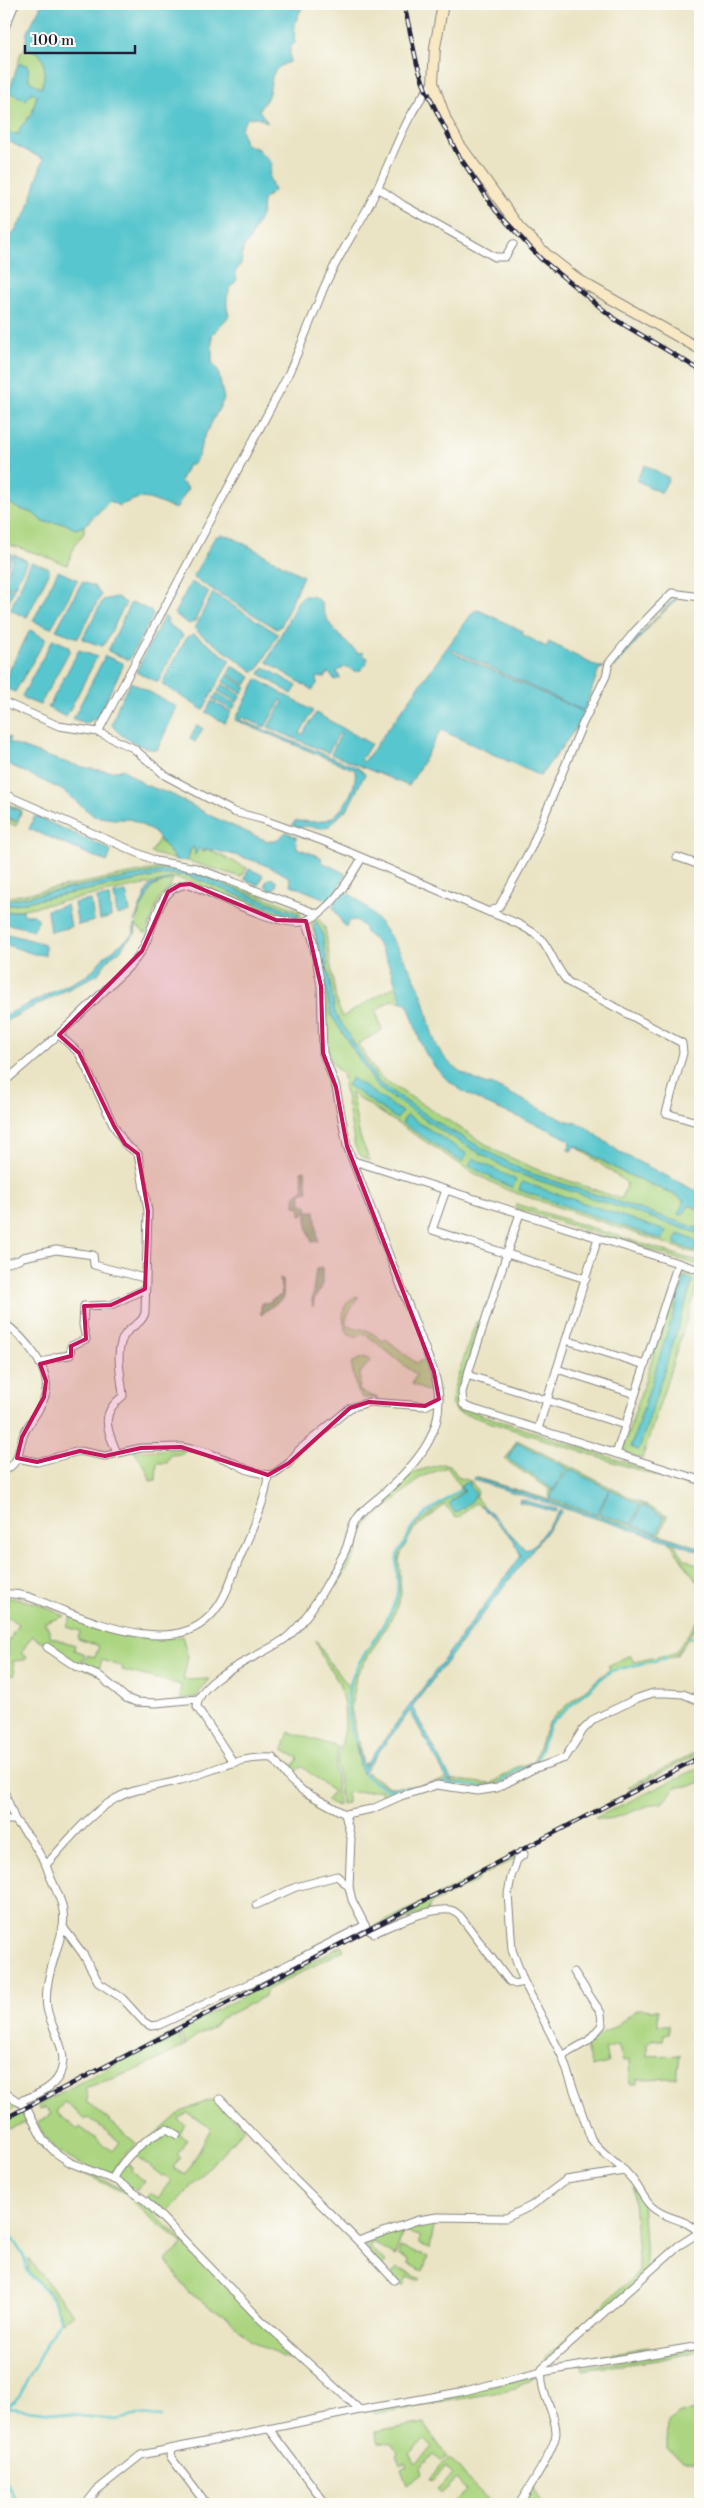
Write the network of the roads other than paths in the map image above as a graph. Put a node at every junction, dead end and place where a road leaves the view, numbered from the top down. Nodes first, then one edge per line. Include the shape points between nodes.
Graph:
1 (15, 4) edge
2 (443, 4) edge
3 (4, 30) edge
4 (433, 83) junction
5 (378, 188) junction
6 (513, 244) dead end
7 (700, 349) edge
8 (700, 597) edge
9 (4, 702) edge
10 (98, 732) junction
11 (4, 794) edge
12 (678, 857) dead end
13 (362, 858) junction
14 (700, 864) edge
15 (488, 912) junction
16 (318, 914) junction
17 (306, 921) junction
18 (58, 1035) junction
19 (4, 1082) edge
20 (700, 1123) edge
21 (354, 1161) junction
22 (446, 1190) junction
23 (520, 1213) junction
24 (598, 1238) junction
25 (506, 1253) junction
26 (4, 1264) edge
27 (678, 1264) junction
28 (700, 1270) edge
29 (144, 1278) junction
30 (586, 1279) junction
31 (145, 1289) junction
32 (4, 1323) edge
33 (566, 1340) junction
34 (40, 1364) junction
35 (644, 1365) junction
36 (557, 1369) junction
37 (467, 1375) junction
38 (635, 1394) junction
39 (439, 1399) junction
40 (547, 1400) junction
41 (625, 1425) junction
42 (538, 1429) junction
43 (117, 1453) junction
44 (616, 1454) junction
45 (17, 1458) junction
46 (4, 1471) edge
47 (268, 1474) junction
48 (700, 1480) edge
49 (4, 1594) edge
50 (47, 1647) dead end
51 (198, 1699) junction
52 (700, 1701) edge
53 (233, 1762) junction
54 (4, 1791) edge
55 (345, 1814) junction
56 (4, 1820) edge
57 (15, 1820) junction
58 (524, 1854) dead end
59 (46, 1865) junction
60 (349, 1887) junction
61 (256, 1905) dead end
62 (365, 1924) junction
63 (63, 1926) junction
64 (574, 1972) dead end
65 (524, 1982) junction
66 (562, 2056) junction
67 (4, 2092) edge
68 (220, 2099) dead end
69 (20, 2101) junction
70 (177, 2135) dead end
71 (625, 2171) junction
72 (112, 2179) junction
73 (700, 2232) edge
74 (358, 2241) junction
75 (394, 2280) dead end
76 (700, 2346) edge
77 (542, 2372) junction
78 (360, 2410) junction
79 (270, 2430) junction
80 (171, 2449) junction
81 (86, 2504) edge
82 (206, 2504) edge
83 (326, 2504) edge
84 (520, 2504) edge

1 - 3 street
2 - 4 street via 435,47
4 - 5 street via 391,155
4 - 7 street via 446,120 459,144 528,238 580,281
5 - 6 street via 495,257 505,257
5 - 10 street via 321,294 286,379
8 - 15 street via 672,594 609,663 531,848 500,907
9 - 10 street via 59,726
10 - 13 street via 133,748 166,776 234,812 262,819
11 - 16 street via 156,861 196,868
12 - 14 street
13 - 15 street
13 - 16 street via 340,891
15 - 20 street via 520,925 540,939 568,982 682,1043 683,1053 666,1114
16 - 17 street
17 - 18 street via 276,920 190,884 180,885 168,892 158,909 142,951
17 - 21 street via 321,986 323,1053 336,1087
18 - 19 street
18 - 29 street via 79,1053 114,1126 125,1144 138,1154 148,1211
21 - 22 street
21 - 39 street via 434,1372 440,1390
22 - 23 street
22 - 25 street via 432,1230
23 - 24 street
23 - 25 street
24 - 27 street
24 - 30 street
25 - 30 street
25 - 37 street
26 - 29 street via 23,1256 56,1250 93,1255 94,1266
27 - 28 street
27 - 35 street
29 - 31 street
30 - 33 street
31 - 34 street via 111,1305 84,1306 86,1339 71,1346 70,1355
31 - 43 street via 142,1321 125,1334 120,1343 124,1396 111,1407 106,1427
32 - 34 street via 17,1334
33 - 35 street
33 - 36 street
34 - 45 street via 46,1382 44,1397 36,1417 22,1437
35 - 38 street
36 - 38 street
36 - 40 street
37 - 40 street
37 - 42 street via 462,1404
38 - 41 street
39 - 47 street via 425,1406 369,1402 350,1408 299,1450 289,1463
39 - 51 street via 433,1432 425,1451 356,1520 343,1557 302,1622 279,1644 211,1682
40 - 41 street
40 - 42 street
41 - 44 street
42 - 44 street
43 - 45 street via 105,1456 80,1451 37,1462
43 - 47 street via 141,1448 181,1447 206,1452 248,1470
44 - 48 street
45 - 46 street via 13,1466
47 - 49 street via 265,1495 227,1591 209,1618 193,1628 162,1635 130,1632 32,1598
50 - 51 street via 75,1666 101,1677 126,1698 136,1702
51 - 53 street via 201,1715
52 - 55 street via 683,1694 653,1693 594,1719 565,1758 533,1769 497,1788 478,1791 437,1786 372,1809
53 - 55 street via 273,1758 303,1791
53 - 59 street via 184,1780 116,1798 88,1820
54 - 57 street
55 - 60 street via 351,1838
56 - 57 street
57 - 59 street
58 - 65 street via 511,1877 508,1894 512,1950
59 - 63 street via 61,1900
60 - 61 street via 337,1876 296,1887
60 - 62 street
62 - 63 street via 259,1979 151,2026 100,1982
62 - 65 street via 374,1933 425,1914 452,1910 509,1981 515,1984
63 - 69 street via 52,1964 47,2006 63,2054 62,2066 50,2085 39,2094
64 - 66 street via 601,2013 602,2025 588,2041
65 - 66 street
66 - 71 street via 591,2139 599,2150
67 - 69 street
68 - 74 street via 290,2175
69 - 72 street via 43,2140 56,2153 71,2163
70 - 72 street via 167,2129 160,2132 122,2161
71 - 73 street via 652,2207
71 - 74 street via 566,2180 531,2206 506,2218 437,2217 418,2220
72 - 78 street via 146,2201 259,2318
73 - 77 street via 678,2246 550,2360
74 - 75 street
76 - 77 street
77 - 78 street via 460,2392
77 - 84 street via 541,2387 555,2425 556,2438
78 - 79 street
79 - 80 street
79 - 83 street
80 - 81 street via 133,2460 97,2490
80 - 82 street via 170,2456

